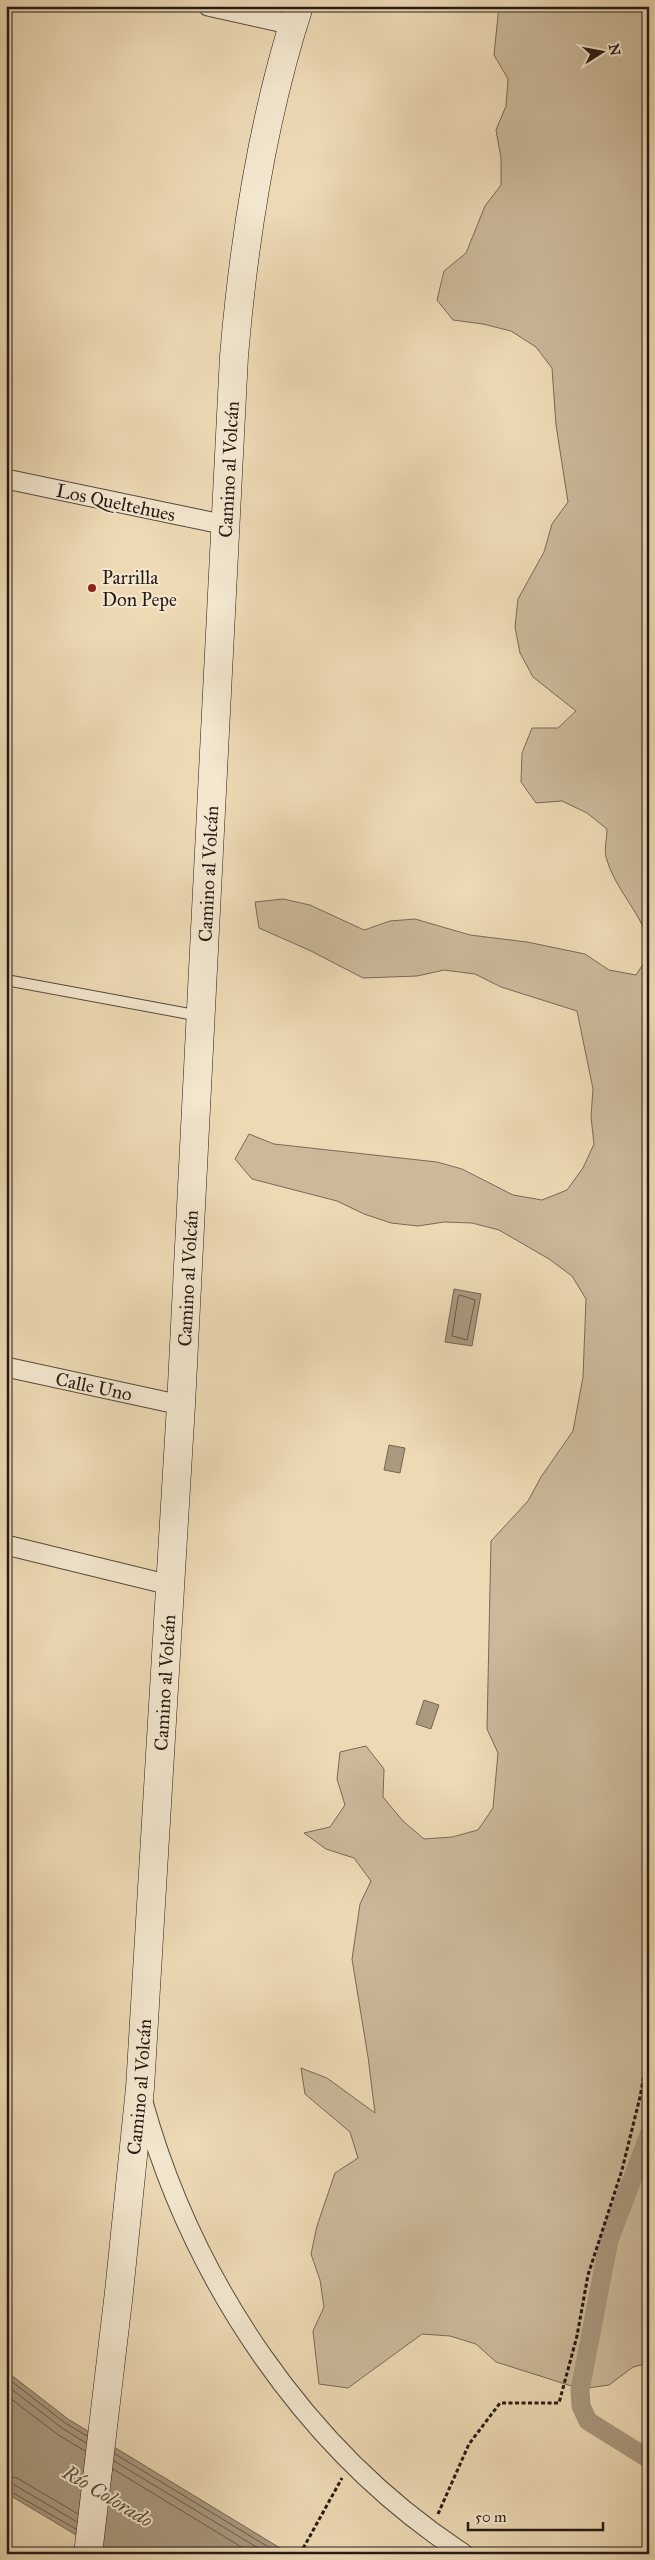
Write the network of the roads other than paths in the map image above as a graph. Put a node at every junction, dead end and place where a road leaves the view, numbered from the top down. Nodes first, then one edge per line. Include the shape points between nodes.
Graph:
1 (208, 6) edge
2 (296, 16) edge
3 (6, 479) edge
4 (226, 525) junction
5 (6, 980) edge
6 (201, 1016) junction
7 (6, 1367) edge
8 (181, 1405) junction
9 (6, 1545) edge
10 (170, 1585) junction
11 (140, 2088) junction
12 (88, 2554) edge
13 (464, 2554) edge

1 - 2 street
2 - 4 main road, Camino al Volcán via 259,162 247,235 234,356
3 - 4 street, Los Queltehues
4 - 6 main road, Camino al Volcán
5 - 6 lane
6 - 8 main road, Camino al Volcán
7 - 8 street, Calle Uno
8 - 10 main road, Camino al Volcán
9 - 10 street
10 - 11 main road, Camino al Volcán
11 - 12 main road, Camino al Volcán
11 - 13 street via 180,2208 220,2290 271,2367 351,2464 430,2532

